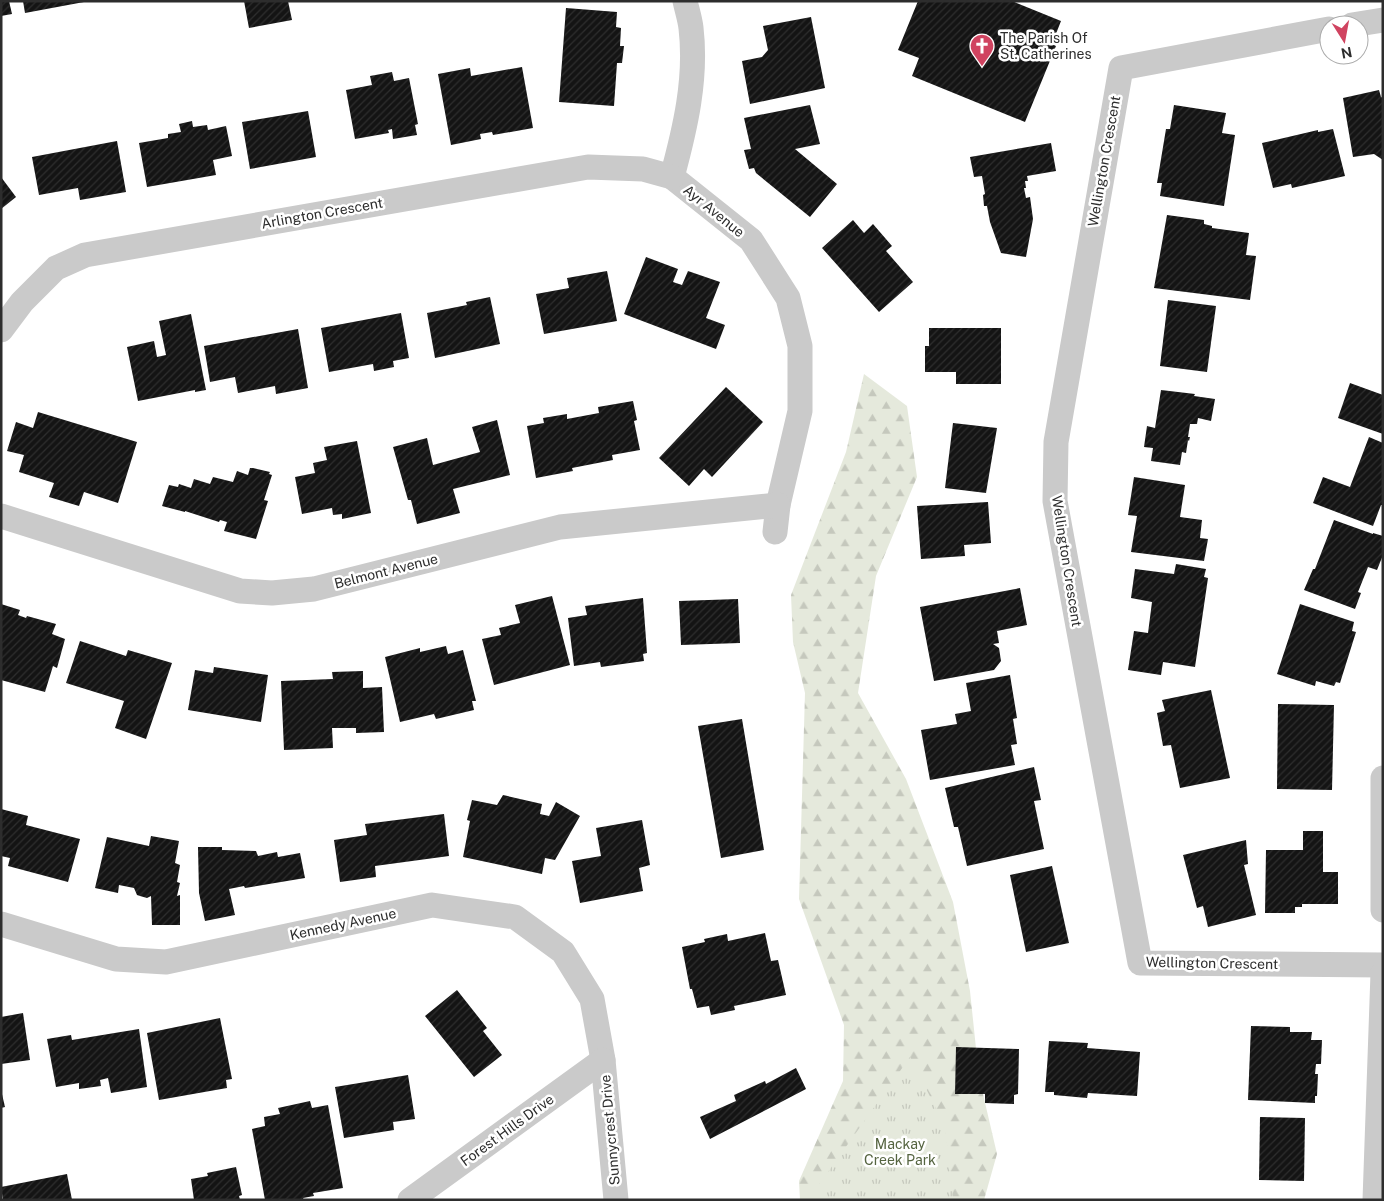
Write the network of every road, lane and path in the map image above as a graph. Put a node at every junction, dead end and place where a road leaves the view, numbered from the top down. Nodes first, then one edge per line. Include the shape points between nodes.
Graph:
1 (684, 1) edge
2 (1383, 20) edge
3 (1369, 22) edge
4 (1319, 31) edge
5 (672, 177) junction
6 (1, 330) edge
7 (778, 505) junction
8 (1, 516) edge
9 (775, 532) dead end
10 (1383, 778) edge
11 (1383, 910) edge
12 (1, 924) edge
13 (1383, 965) edge
14 (1383, 973) edge
15 (603, 1060) junction
16 (410, 1200) edge
17 (616, 1200) edge
18 (1375, 1200) edge

1 - 5 street, Ayr Avenue via 691,27 692,77 684,133
2 - 3 street
4 - 13 street, Wellington Crescent via 1121,68 1056,442 1055,501 1140,964
5 - 6 street, Arlington Crescent via 643,169 588,166 85,254 56,268 22,302
5 - 7 street, Ayr Avenue via 751,240 788,298 800,346 800,411
7 - 8 street, Belmont Avenue via 560,527 314,589 272,593 240,591
7 - 9 street, Ayr Avenue
10 - 11 street
12 - 15 street, Kennedy Avenue via 116,959 166,962 432,905 515,917 563,952 592,998
14 - 18 street
15 - 16 street, Forest Hills Drive
15 - 17 street, Sunnycrest Drive

